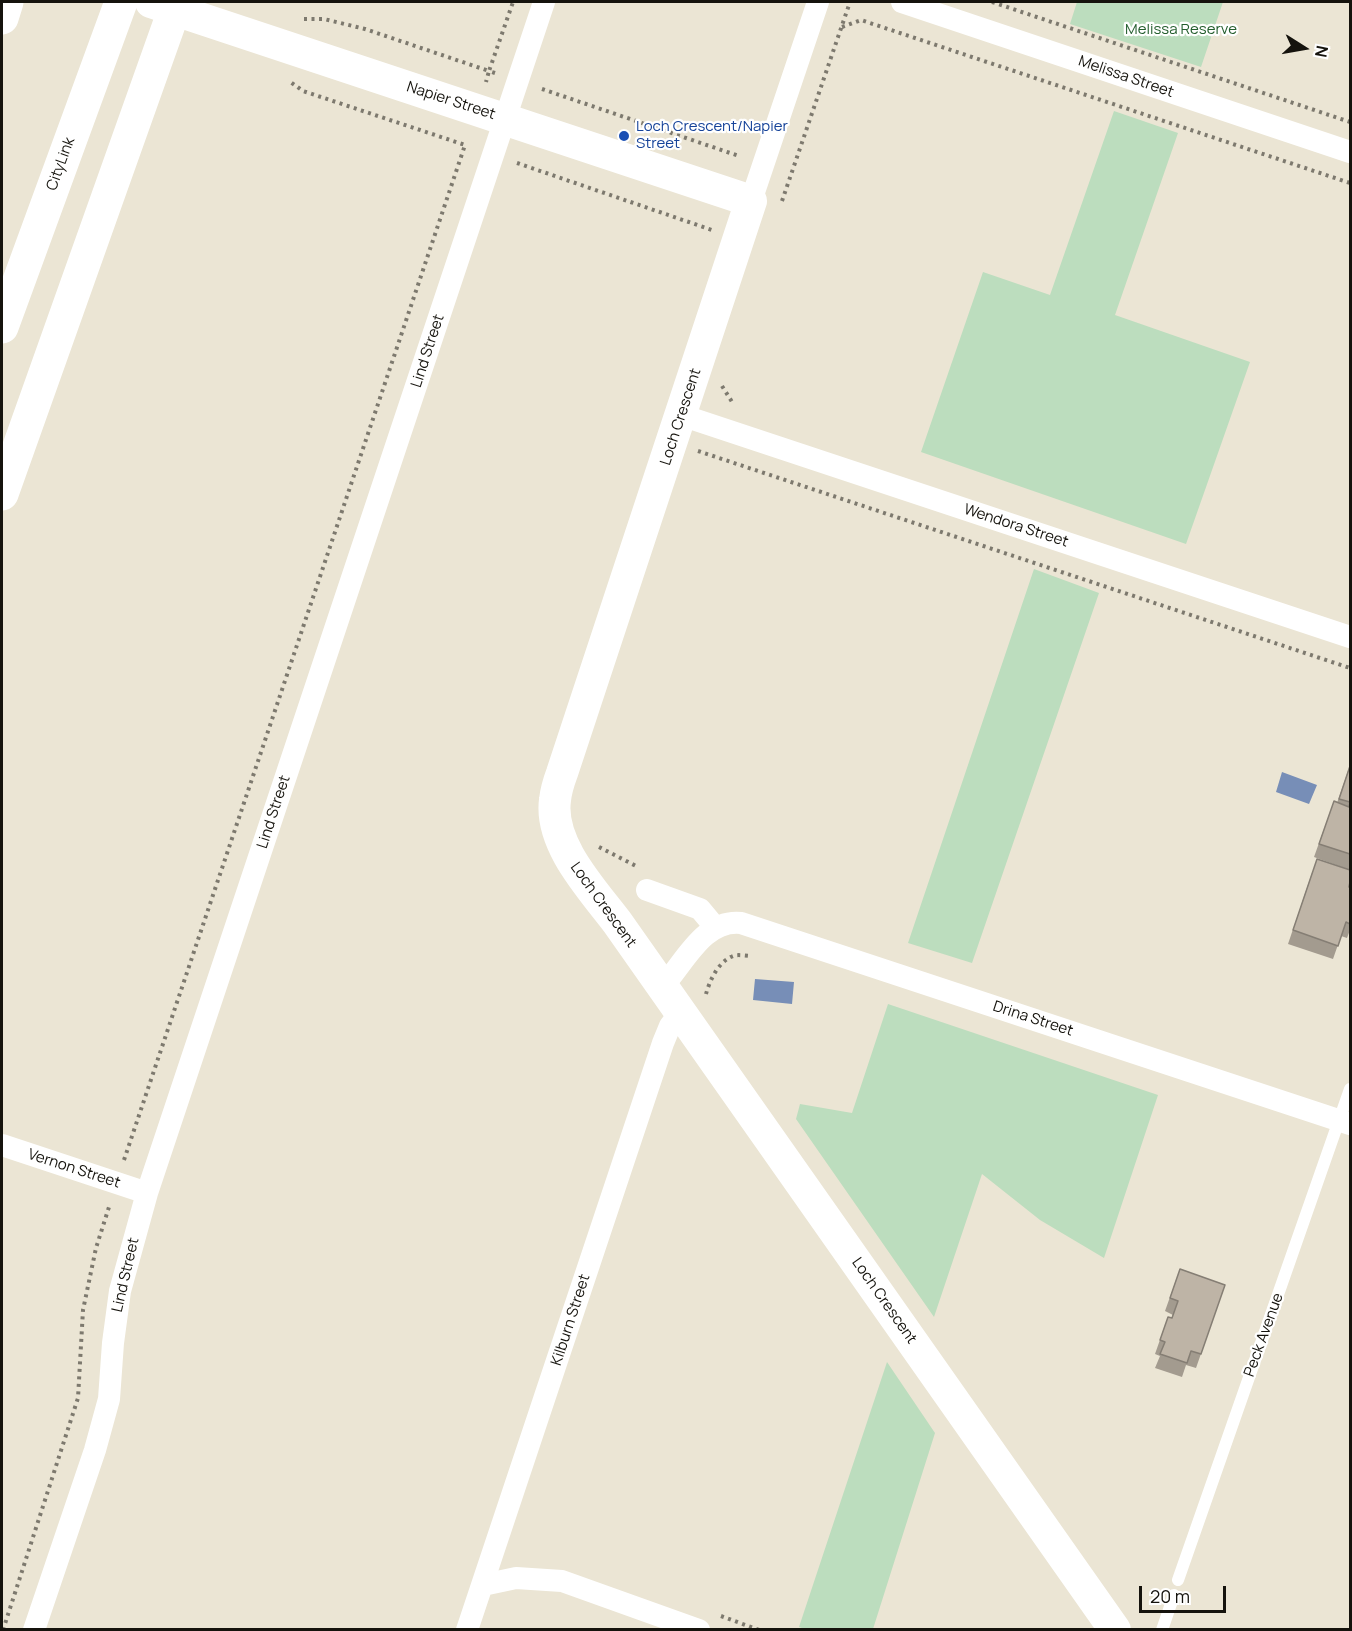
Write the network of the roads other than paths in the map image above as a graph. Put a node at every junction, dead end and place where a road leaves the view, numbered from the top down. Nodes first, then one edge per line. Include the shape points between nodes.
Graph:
1 (7, 2) edge
2 (122, 2) edge
3 (151, 2) edge
4 (177, 2) edge
5 (544, 2) edge
6 (818, 2) edge
7 (902, 2) edge
8 (2, 18) edge
9 (518, 123) junction
10 (1350, 152) edge
11 (766, 203) junction
12 (2, 327) edge
13 (694, 419) junction
14 (2, 495) edge
15 (1350, 637) edge
16 (647, 890) dead end
17 (715, 927) junction
18 (671, 975) junction
19 (692, 1005) junction
20 (1350, 1089) edge
21 (1345, 1123) edge
22 (2, 1145) edge
23 (147, 1193) junction
24 (1178, 1580) dead end
25 (483, 1585) junction
26 (1174, 1595) dead end
27 (706, 1621) edge
28 (34, 1629) edge
29 (467, 1629) edge
30 (1115, 1629) edge
31 (1162, 1629) edge

1 - 8 highway
2 - 12 highway, CityLink
3 - 9 street, Napier Street
4 - 14 highway
5 - 9 street, Lind Street
6 - 11 street, Loch Crescent
7 - 10 street, Melissa Street
9 - 11 street, Napier Street
9 - 23 street, Lind Street
11 - 13 street, Loch Crescent
13 - 15 street, Wendora Street
13 - 18 street, Loch Crescent via 554,801 557,830 566,855
16 - 17 street via 700,909
17 - 18 street
17 - 21 street, Drina Street via 732,922 757,927
18 - 19 street, Loch Crescent
19 - 25 street, Kilburn Street via 670,1026 663,1043
19 - 30 street, Loch Crescent
20 - 21 lane, Peck Avenue
21 - 24 lane, Peck Avenue
22 - 23 street, Vernon Street
23 - 28 street, Lind Street via 120,1291 109,1399
25 - 27 street via 516,1578 562,1581
25 - 29 street, Kilburn Street
26 - 31 lane

